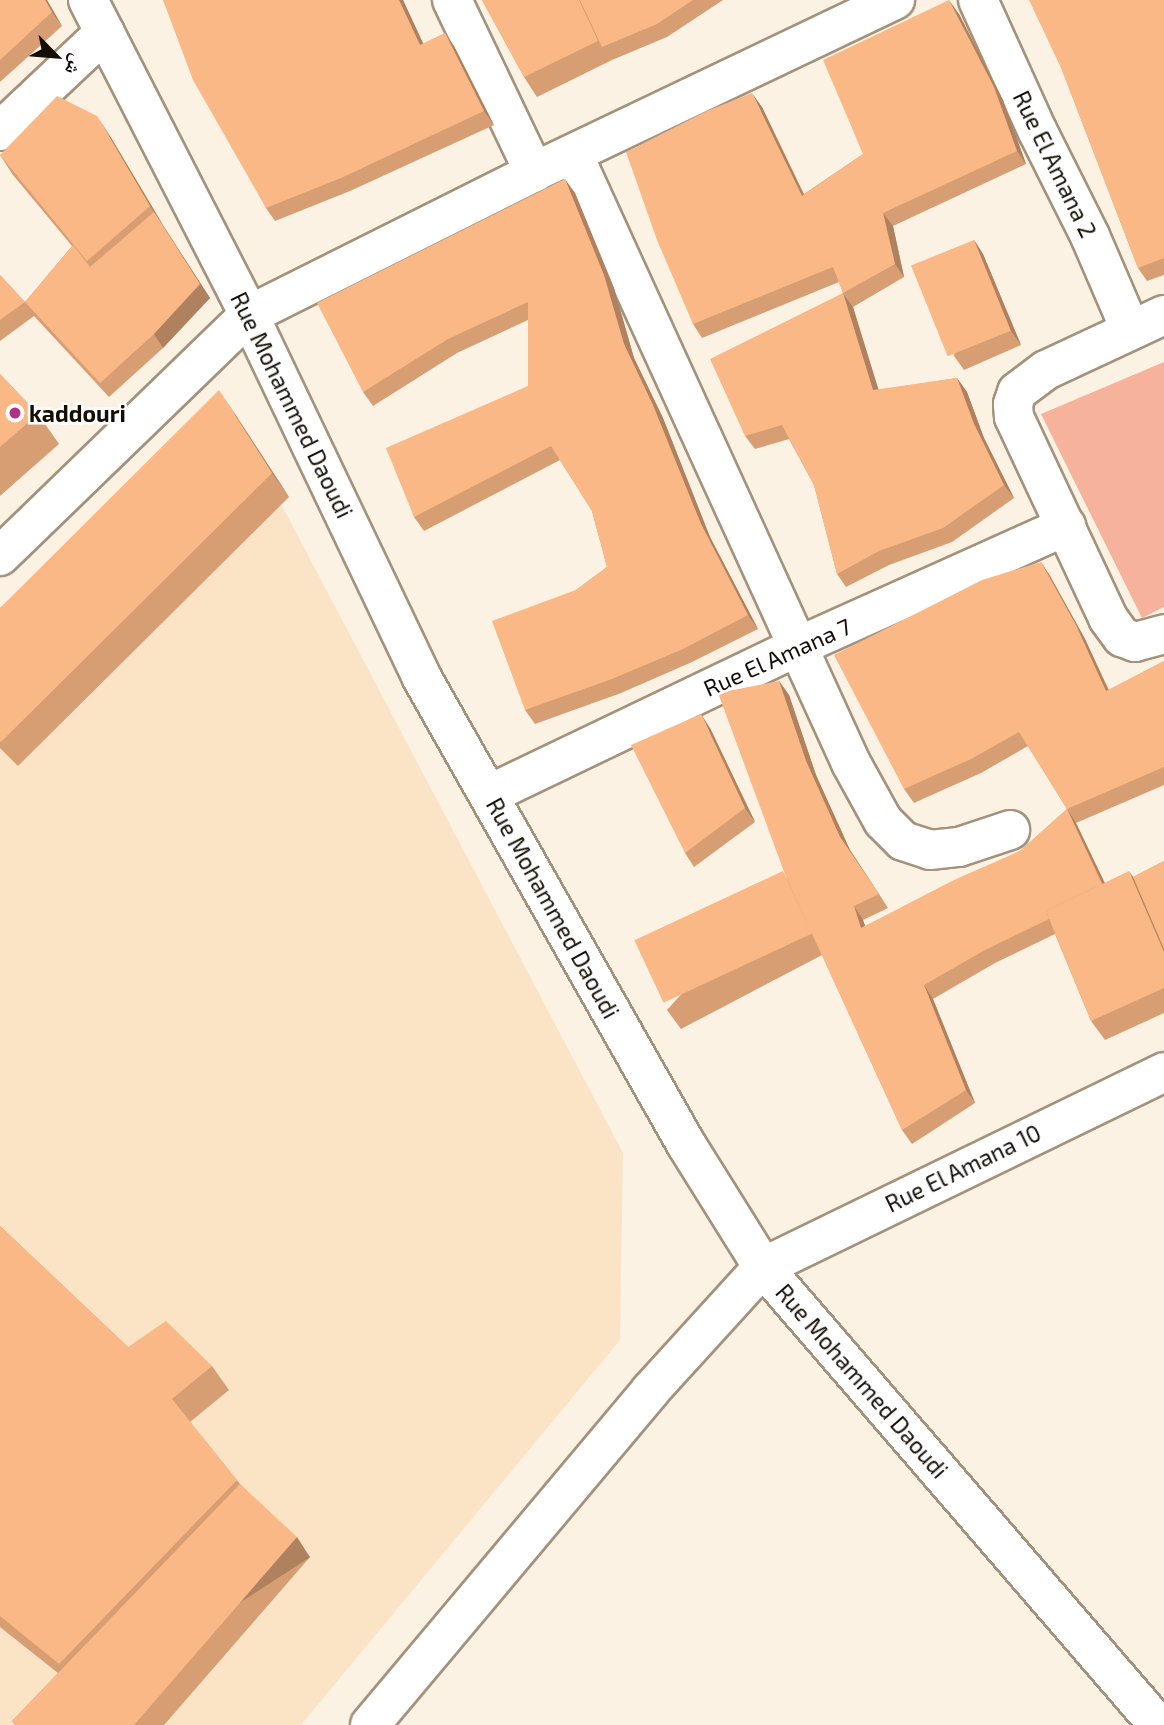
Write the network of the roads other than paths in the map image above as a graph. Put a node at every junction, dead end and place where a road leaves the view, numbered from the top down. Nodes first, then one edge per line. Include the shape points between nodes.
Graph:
1 (452, 0) edge
2 (895, 0) edge
3 (978, 0) edge
4 (97, 16) edge
5 (0, 131) edge
6 (573, 154) junction
7 (534, 172) junction
8 (248, 315) junction
9 (1147, 322) edge
10 (1066, 526) junction
11 (0, 556) edge
12 (1164, 634) edge
13 (799, 646) junction
14 (490, 794) junction
15 (1010, 830) dead end
16 (1164, 1072) edge
17 (763, 1267) junction
18 (370, 1725) edge
19 (1158, 1725) edge

1 - 7 street
2 - 6 street
3 - 9 street, Rue El Amana 2 via 1090,236
4 - 5 street
4 - 8 street, Rue Mohammed Daoudi
6 - 7 street
6 - 13 street
7 - 8 street
8 - 11 street
8 - 14 street, Rue Mohammed Daoudi via 422,678
9 - 10 street via 1046,370 1017,392 1014,417
10 - 12 street via 1108,618 1122,637 1135,642
10 - 13 street, Rue El Amana 7
13 - 14 street, Rue El Amana 7
13 - 15 street via 851,763 883,821 903,841 930,850 958,847
14 - 17 street, Rue Mohammed Daoudi via 686,1144
16 - 17 street, Rue El Amana 10
17 - 18 street via 642,1401
17 - 19 street, Rue Mohammed Daoudi

